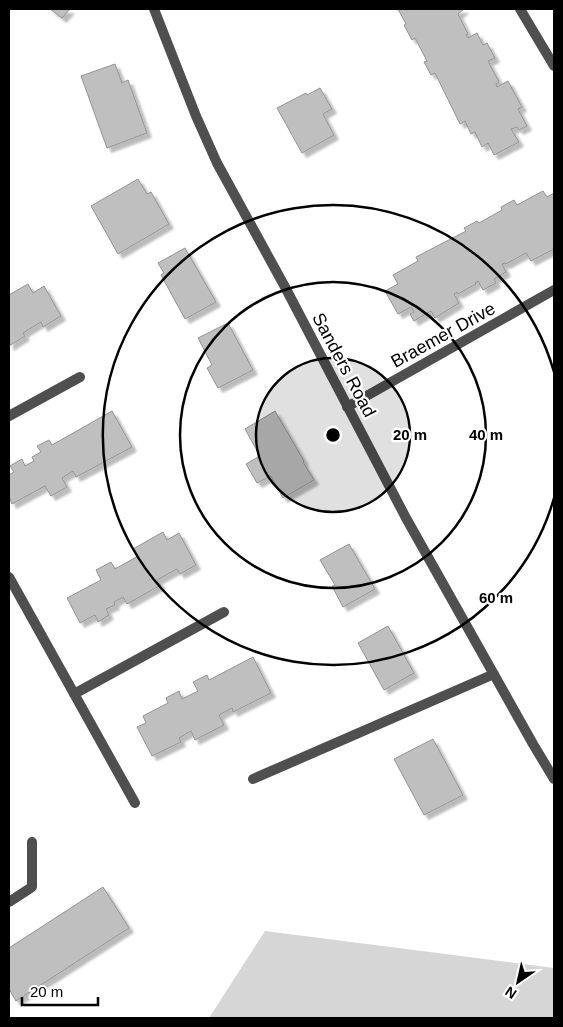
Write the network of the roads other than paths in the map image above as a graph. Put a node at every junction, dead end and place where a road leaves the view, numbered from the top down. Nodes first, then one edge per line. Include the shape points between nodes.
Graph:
1 (154, 9) edge
2 (520, 9) edge
3 (554, 66) edge
4 (554, 290) edge
5 (80, 378) dead end
6 (347, 407) junction
7 (9, 416) edge
8 (9, 577) edge
9 (224, 612) dead end
10 (494, 674) junction
11 (74, 694) junction
12 (253, 778) dead end
13 (554, 779) edge
14 (135, 803) dead end
15 (32, 842) dead end
16 (9, 902) edge

1 - 6 street, Sanders Road via 217,163
2 - 3 street
4 - 6 street, Braemer Drive
5 - 7 street
6 - 10 street, Sanders Road
8 - 11 street
9 - 11 street
10 - 12 street
10 - 13 street, Sanders Road
11 - 14 street
15 - 16 street via 32,887

